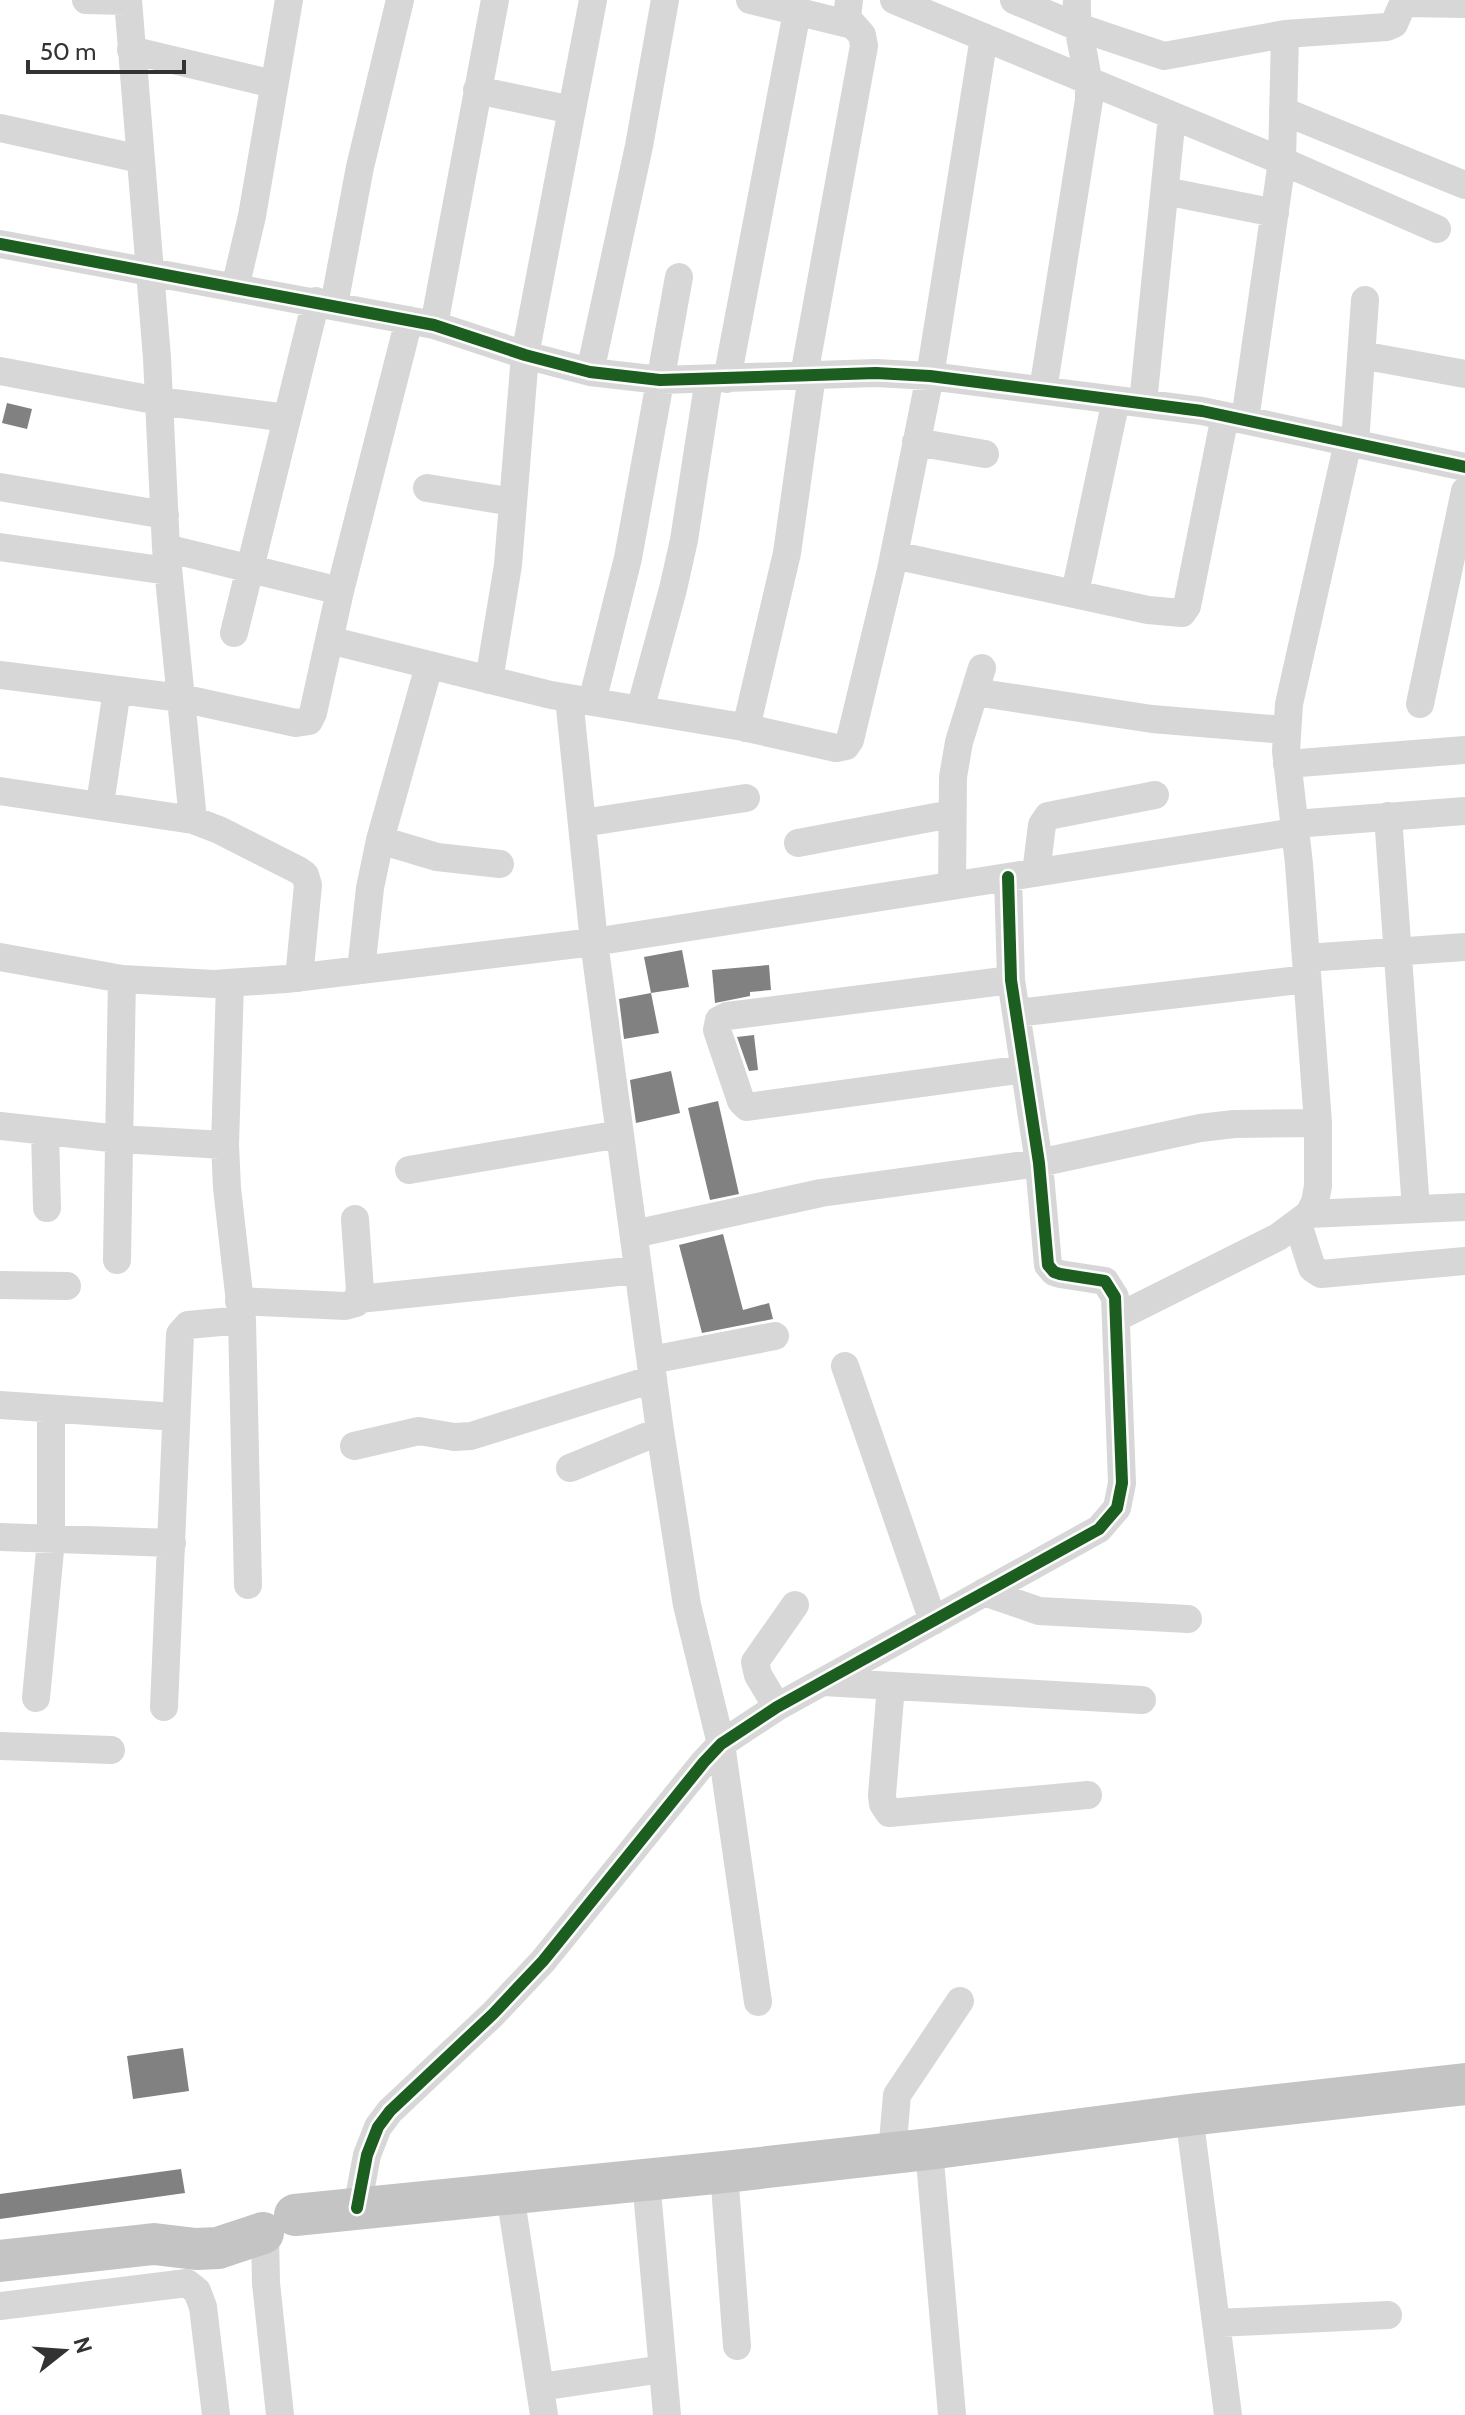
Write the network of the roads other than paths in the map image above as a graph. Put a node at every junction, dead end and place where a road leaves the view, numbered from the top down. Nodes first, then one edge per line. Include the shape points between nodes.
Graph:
1 (86, 0) edge
2 (289, 0) edge
3 (400, 0) edge
4 (495, 0) edge
5 (593, 0) edge
6 (665, 0) edge
7 (750, 0) edge
8 (894, 0) edge
9 (1014, 0) edge
10 (128, 1) edge
11 (1465, 4) edge
12 (797, 12) junction
13 (851, 13) edge
14 (1078, 13) edge
15 (1285, 34) junction
16 (984, 37) junction
17 (131, 50) junction
18 (1089, 81) junction
19 (273, 84) junction
20 (477, 90) junction
21 (572, 110) junction
22 (1283, 111) junction
23 (1172, 116) junction
24 (0, 128) edge
25 (140, 159) junction
26 (1282, 161) junction
27 (1465, 185) edge
28 (1165, 191) junction
29 (1275, 213) junction
30 (1437, 229) dead end
31 (0, 244) edge
32 (150, 274) junction
33 (679, 277) dead end
34 (235, 288) junction
35 (1365, 300) dead end
36 (325, 303) junction
37 (422, 322) junction
38 (525, 355) junction
39 (1361, 355) junction
40 (0, 371) edge
41 (590, 372) junction
42 (1465, 374) edge
43 (808, 375) junction
44 (930, 376) junction
45 (718, 379) junction
46 (660, 380) junction
47 (1043, 390) junction
48 (159, 401) junction
49 (1130, 401) junction
50 (287, 418) junction
51 (1235, 418) junction
52 (916, 442) junction
53 (1351, 442) junction
54 (985, 454) dead end
55 (1465, 467) edge
56 (0, 487) edge
57 (427, 488) dead end
58 (1465, 491) edge
59 (513, 502) junction
60 (165, 515) junction
61 (0, 547) edge
62 (894, 555) junction
63 (167, 560) junction
64 (250, 569) junction
65 (340, 591) junction
66 (1075, 593) junction
67 (234, 633) dead end
68 (329, 640) junction
69 (429, 666) junction
70 (0, 675) edge
71 (489, 680) junction
72 (117, 690) junction
73 (181, 698) junction
74 (581, 700) junction
75 (1420, 704) dead end
76 (640, 710) junction
77 (746, 728) junction
78 (1285, 730) junction
79 (1465, 750) edge
80 (1287, 764) junction
81 (0, 791) edge
82 (1155, 795) dead end
83 (746, 798) dead end
84 (100, 804) junction
85 (1465, 811) edge
86 (951, 814) junction
87 (1388, 816) junction
88 (193, 820) junction
89 (582, 823) junction
90 (1294, 828) junction
91 (380, 840) junction
92 (798, 843) dead end
93 (500, 864) dead end
94 (1022, 875) junction
95 (952, 886) junction
96 (594, 942) junction
97 (1465, 947) edge
98 (1399, 951) junction
99 (0, 957) edge
100 (1306, 969) junction
101 (361, 970) junction
102 (299, 978) junction
103 (122, 979) junction
104 (1011, 980) junction
105 (230, 983) junction
106 (1016, 1013) junction
107 (1025, 1069) junction
108 (1318, 1123) junction
109 (0, 1126) edge
110 (45, 1131) junction
111 (620, 1134) junction
112 (119, 1139) junction
113 (225, 1145) junction
114 (1039, 1163) junction
115 (409, 1170) dead end
116 (1465, 1207) edge
117 (47, 1208) dead end
118 (1416, 1209) junction
119 (355, 1219) dead end
120 (1304, 1219) junction
121 (634, 1234) junction
122 (117, 1260) dead end
123 (1465, 1261) edge
124 (638, 1270) junction
125 (0, 1285) edge
126 (67, 1286) dead end
127 (359, 1299) junction
128 (240, 1311) junction
129 (1116, 1318) junction
130 (775, 1336) dead end
131 (845, 1366) dead end
132 (652, 1369) junction
133 (0, 1405) edge
134 (51, 1410) junction
135 (176, 1417) junction
136 (660, 1431) junction
137 (354, 1446) dead end
138 (570, 1468) dead end
139 (0, 1537) edge
140 (51, 1540) junction
141 (172, 1543) junction
142 (248, 1585) dead end
143 (984, 1592) junction
144 (795, 1605) dead end
145 (1188, 1619) dead end
146 (933, 1621) junction
147 (822, 1682) junction
148 (891, 1686) junction
149 (36, 1698) dead end
150 (1142, 1700) dead end
151 (164, 1707) dead end
152 (777, 1707) junction
153 (721, 1744) junction
154 (0, 1746) edge
155 (111, 1750) dead end
156 (1088, 1795) dead end
157 (960, 2001) dead end
158 (758, 2002) dead end
159 (1465, 2084) edge
160 (1189, 2115) junction
161 (910, 2151) junction
162 (724, 2172) junction
163 (646, 2180) junction
164 (510, 2194) junction
165 (357, 2208) junction
166 (275, 2228) junction
167 (0, 2261) edge
168 (0, 2306) edge
169 (1388, 2315) dead end
170 (1216, 2323) junction
171 (737, 2346) dead end
172 (663, 2369) junction
173 (540, 2387) junction
174 (216, 2415) edge
175 (280, 2415) edge
176 (544, 2415) edge
177 (667, 2415) edge
178 (952, 2415) edge
179 (1228, 2415) edge

1 - 10 street
2 - 19 street
3 - 36 street
4 - 20 street
5 - 21 street
6 - 41 street
7 - 12 street
8 - 16 street
9 - 14 street
10 - 17 street
11 - 15 street via 1406,3 1387,27
12 - 13 street
12 - 45 street
13 - 43 street via 864,46
14 - 15 street via 1164,56
14 - 18 street
15 - 22 street
16 - 18 street
16 - 44 street
17 - 19 street
17 - 25 street
18 - 23 street
18 - 47 street
19 - 34 street
20 - 21 street
20 - 37 street
21 - 38 street
22 - 26 street
22 - 27 street
23 - 26 street
23 - 28 street
24 - 25 street
25 - 32 street
26 - 29 street
26 - 30 street
28 - 29 street
28 - 49 street
29 - 51 street
31 - 32 street
32 - 34 street
32 - 48 street
33 - 46 street
34 - 36 street
35 - 39 street
36 - 37 street
36 - 50 street
37 - 38 street
37 - 65 street
38 - 41 street
38 - 59 street
39 - 42 street
39 - 53 street
40 - 48 street
41 - 46 street
43 - 44 street
43 - 45 street
43 - 77 street via 787,553
44 - 47 street
44 - 52 street
45 - 46 street
45 - 76 street
46 - 74 street via 628,558
47 - 49 street
48 - 50 street
48 - 60 street
49 - 51 street
49 - 66 street
50 - 64 street
51 - 53 street
51 - 66 street via 1185,611 1172,614
52 - 54 street
52 - 62 street
53 - 55 street
53 - 78 street
56 - 60 street
57 - 59 street
58 - 75 street
59 - 71 street
60 - 63 street
61 - 63 street
62 - 66 street
62 - 77 street via 846,746
63 - 64 street
63 - 73 street
64 - 65 street
64 - 67 street
65 - 68 street
68 - 69 street
68 - 73 street via 313,713 306,723
69 - 71 street
69 - 91 street
70 - 72 street
71 - 74 street
72 - 73 street
72 - 84 street
73 - 88 street
74 - 76 street
74 - 89 street
76 - 77 street
78 - 80 street
78 - 86 street via 1152,719 978,680 959,742
79 - 80 street
80 - 90 street
81 - 84 street
82 - 94 street via 1048,816
83 - 89 street
84 - 88 street
85 - 87 street
86 - 92 street
86 - 95 street
87 - 90 street
87 - 98 street
88 - 102 street via 305,875
89 - 96 street
90 - 94 street
90 - 100 street
91 - 93 street via 437,857
91 - 101 street
94 - 95 street
94 - 104 street
95 - 96 street
96 - 101 street
96 - 111 street
97 - 98 street
98 - 100 street
98 - 118 street
99 - 103 street
100 - 106 street
100 - 108 street
101 - 102 street
102 - 105 street
103 - 105 street
103 - 112 street
104 - 106 street
104 - 107 street via 727,1016 719,1020 717,1030 747,1107
105 - 113 street
106 - 107 street
107 - 114 street
108 - 114 street via 1211,1126
108 - 120 street via 1318,1186
109 - 110 street
110 - 112 street
110 - 117 street
111 - 115 street
111 - 121 street
112 - 113 street
112 - 122 street
113 - 128 street
114 - 121 street via 821,1193
114 - 129 street via 1050,1269 1109,1284
116 - 118 street
118 - 120 street
119 - 127 street
120 - 123 street via 1312,1268 1321,1274
120 - 129 street
121 - 124 street
124 - 127 street
124 - 132 street
125 - 126 street
127 - 128 street via 345,1306
128 - 135 street via 183,1329
128 - 142 street
129 - 143 street via 1122,1483 1117,1508 1099,1529
130 - 132 street
131 - 146 street
132 - 136 street
132 - 137 street via 471,1436 419,1431
133 - 134 street
134 - 135 street
134 - 140 street
135 - 141 street
136 - 138 street
136 - 153 street via 687,1605
139 - 140 street
140 - 141 street
140 - 149 street
141 - 151 street
143 - 145 street via 1039,1611
143 - 146 street
144 - 152 street via 755,1662
146 - 147 street
147 - 148 street
147 - 152 street
148 - 150 street
148 - 156 street via 882,1795 889,1813
152 - 153 street
153 - 158 street
153 - 165 street via 543,1961 384,2119 367,2155
154 - 155 street
157 - 161 street via 897,2095
159 - 160 highway
160 - 161 highway
160 - 170 street
161 - 162 highway
161 - 178 street
162 - 163 highway
162 - 171 street
163 - 164 highway
163 - 172 street
164 - 165 highway
164 - 173 street
165 - 166 highway
166 - 167 highway via 218,2248 154,2244
166 - 175 street via 266,2283
168 - 174 street via 187,2283 203,2307
169 - 170 street
170 - 179 street
172 - 173 street
172 - 177 street
173 - 176 street

